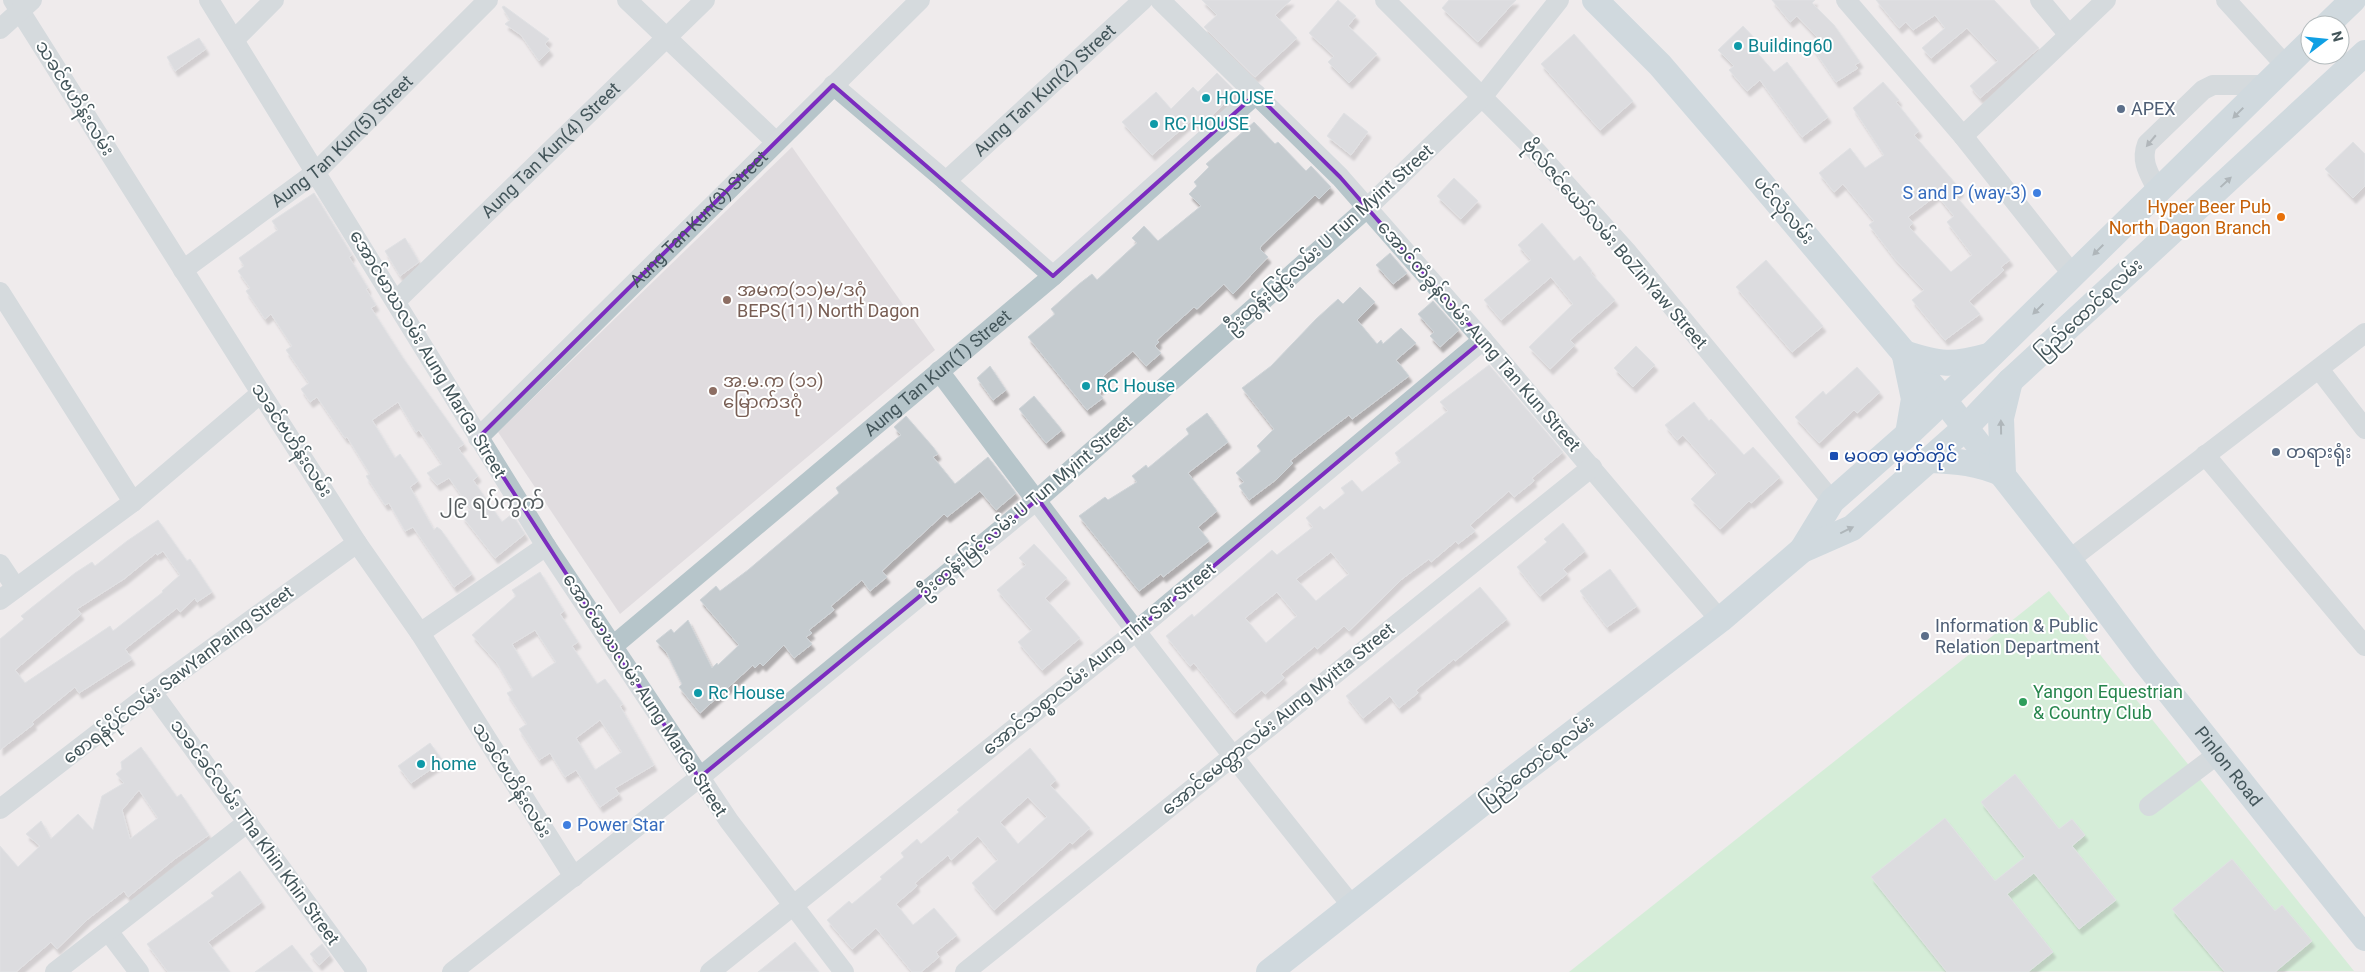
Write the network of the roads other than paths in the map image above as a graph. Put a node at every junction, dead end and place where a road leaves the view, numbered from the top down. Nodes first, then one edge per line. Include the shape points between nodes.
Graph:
1 (210, 0) edge
2 (274, 0) edge
3 (488, 0) edge
4 (627, 0) edge
5 (705, 0) edge
6 (920, 0) edge
7 (1143, 0) edge
8 (1160, 0) edge
9 (1384, 0) edge
10 (1559, 0) edge
11 (1595, 0) edge
12 (1846, 0) edge
13 (2040, 0) edge
14 (2106, 0) edge
15 (2226, 0) edge
16 (2353, 0) edge
17 (22, 4) edge
18 (2337, 15) edge
19 (0, 30) edge
20 (2069, 35) junction
21 (667, 38) junction
22 (234, 40) junction
23 (2300, 52) edge
24 (2365, 52) edge
25 (2286, 66) junction
26 (833, 85) junction
27 (2266, 85) junction
28 (1256, 94) junction
29 (1483, 96) junction
30 (1963, 136) junction
31 (775, 142) junction
32 (316, 172) junction
33 (946, 180) junction
34 (2158, 191) junction
35 (1368, 208) junction
36 (183, 270) junction
37 (2073, 275) junction
38 (1053, 276) junction
39 (0, 292) edge
40 (396, 301) junction
41 (2365, 333) edge
42 (1483, 340) junction
43 (1904, 353) junction
44 (1991, 355) junction
45 (2319, 369) junction
46 (939, 371) junction
47 (2010, 381) junction
48 (261, 393) junction
49 (1943, 399) junction
50 (1965, 428) junction
51 (2365, 428) edge
52 (1908, 434) junction
53 (478, 438) junction
54 (2205, 455) junction
55 (1930, 460) junction
56 (1592, 468) junction
57 (2003, 474) junction
58 (1038, 499) junction
59 (1832, 500) junction
60 (133, 502) junction
61 (357, 543) junction
62 (546, 546) junction
63 (1802, 550) junction
64 (2069, 560) junction
65 (0, 564) edge
66 (8, 594) edge
67 (1720, 620) junction
68 (1135, 632) junction
69 (420, 633) junction
70 (613, 646) junction
71 (2365, 646) edge
72 (152, 692) junction
73 (2218, 754) junction
74 (1232, 756) junction
75 (698, 778) junction
76 (2149, 806) dead end
77 (0, 809) edge
78 (248, 822) junction
79 (574, 878) junction
80 (793, 906) junction
81 (1353, 907) junction
82 (108, 931) junction
83 (2365, 938) edge
84 (55, 972) edge
85 (138, 972) edge
86 (357, 972) edge
87 (452, 972) edge
88 (710, 972) edge
89 (844, 972) edge
90 (965, 972) edge
91 (1269, 972) edge

1 - 22 street, အောင်မာဃလမ်း Aung MarGa Street
2 - 22 street
3 - 32 street, Aung Tan Kun(5) Street
4 - 21 street
5 - 21 street, Aung Tan Kun(4) Street
6 - 26 street, Aung Tan Kun(3) Street
7 - 33 street, Aung Tan Kun(2) Street
8 - 28 street, အောင်တံခွန်လမ်း Aung Tan Kun Street
9 - 29 street, ဗိုလ်ဇင်ယော်လမ်း BoZinYaw Street
10 - 29 street, ဦးထွန်းမြင့်လမ်း U Tun Myint Street
11 - 43 main road, ပင်လုံလမ်း via 1684,94
12 - 30 street
13 - 20 street
14 - 20 street
15 - 25 street
16 - 18 main road
17 - 19 street
17 - 36 street, သခင်ဗဟိန်းလမ်း
20 - 30 street
21 - 31 street
21 - 40 street, Aung Tan Kun(4) Street
22 - 32 street, အောင်မာဃလမ်း Aung MarGa Street
23 - 25 main road, ပြည်ထောင်စုလမ်း
47 -> 24 main road, ပြည်ထောင်စုလမ်း
25 - 27 main road, ပြည်ထောင်စုလမ်း
26 - 31 street, Aung Tan Kun(3) Street
26 - 33 street
27 -> 34 main road, ပြည်ထောင်စုလမ်း
27 -> 34 street via 2213,85 2192,98 2145,149 2145,165
28 - 35 street, အောင်တံခွန်လမ်း Aung Tan Kun Street
28 - 38 street, Aung Tan Kun(1) Street
29 - 35 street, ဦးထွန်းမြင့်လမ်း U Tun Myint Street
29 - 59 street, ဗိုလ်ဇင်ယော်လမ်း BoZinYaw Street via 1628,253
30 - 37 street
31 - 53 street, Aung Tan Kun(3) Street
32 - 36 street, Aung Tan Kun(5) Street
32 - 40 street, အောင်မာဃလမ်း Aung MarGa Street
33 - 38 street
34 -> 37 main road, ပြည်ထောင်စုလမ်း
35 - 42 street, အောင်တံခွန်လမ်း Aung Tan Kun Street
35 - 58 street, ဦးထွန်းမြင့်လမ်း U Tun Myint Street
36 - 48 street, သခင်ဗဟိန်းလမ်း
37 -> 44 main road, ပြည်ထောင်စုလမ်း
38 - 46 street, Aung Tan Kun(1) Street
39 - 60 street
40 - 53 street, အောင်မာဃလမ်း Aung MarGa Street
41 - 45 street
42 - 56 street, အောင်တံခွန်လမ်း Aung Tan Kun Street
42 - 68 street, အောင်သစ္စာလမ်း Aung Thit Sar Street
43 - 44 main road via 1945,364 1959,364
43 - 49 main road, ပင်လုံလမ်း
43 - 52 main road via 1914,399
44 - 49 main road, ပြည်ထောင်စုလမ်း
45 - 51 street
45 - 54 street
46 - 58 street
46 - 70 street, Aung Tan Kun(1) Street
47 - 50 main road, ပြည်ထောင်စုလမ်း
57 -> 47 main road via 2001,418
48 - 60 street
48 - 61 street, သခင်ဗဟိန်းလမ်း
49 - 50 main road, ပင်လုံလမ်း
49 - 52 main road, ပြည်ထောင်စုလမ်း
50 - 55 main road, ပြည်ထောင်စုလမ်း
50 - 57 main road, Pinlon Road
52 - 59 main road, ပြည်ထောင်စုလမ်း
53 - 62 street, အောင်မာဃလမ်း Aung MarGa Street
54 - 64 street
54 - 71 street
55 - 57 main road via 1968,462
63 -> 55 main road, ပြည်ထောင်စုလမ်း via 1852,528
56 - 67 street, အောင်တံခွန်လမ်း Aung Tan Kun Street
56 - 74 street, အောင်မေတ္တာလမ်း Aung Myitta Street
57 - 64 main road, Pinlon Road
58 - 68 street
58 - 75 street, ဦးထွန်းမြင့်လမ်း U Tun Myint Street
59 - 63 main road, ပြည်ထောင်စုလမ်း
60 - 66 street
61 - 69 street, သခင်ဗဟိန်းလမ်း
61 - 72 street, စောရန်ပိုင်လမ်း SawYanPaing Street
62 - 69 street
62 - 70 street, အောင်မာဃလမ်း Aung MarGa Street
63 - 67 main road, ပြည်ထောင်စုလမ်း
64 - 73 main road, Pinlon Road
65 - 66 street
67 - 81 main road, ပြည်ထောင်စုလမ်း
68 - 74 street
68 - 80 street, အောင်သစ္စာလမ်း Aung Thit Sar Street
69 - 79 street, သခင်ဗဟိန်းလမ်း
70 - 75 street, အောင်မာဃလမ်း Aung MarGa Street
72 - 77 street, စောရန်ပိုင်လမ်း SawYanPaing Street
72 - 78 street, သခင်ခင်လမ်း Tha Khin Khin Street
73 - 76 street
73 - 83 main road, Pinlon Road
74 - 81 street
74 - 90 street, အောင်မေတ္တာလမ်း Aung Myitta Street
75 - 79 street, ဦးထွန်းမြင့်လမ်း U Tun Myint Street
75 - 80 street, အောင်မာဃလမ်း Aung MarGa Street
78 - 82 street
78 - 86 street, သခင်ခင်လမ်း Tha Khin Khin Street
79 - 87 street, ဦးထွန်းမြင့်လမ်း U Tun Myint Street
80 - 88 street, အောင်သစ္စာလမ်း Aung Thit Sar Street
80 - 89 street, အောင်မာဃလမ်း Aung MarGa Street
81 - 91 main road, ပြည်ထောင်စုလမ်း
82 - 84 street
82 - 85 street

